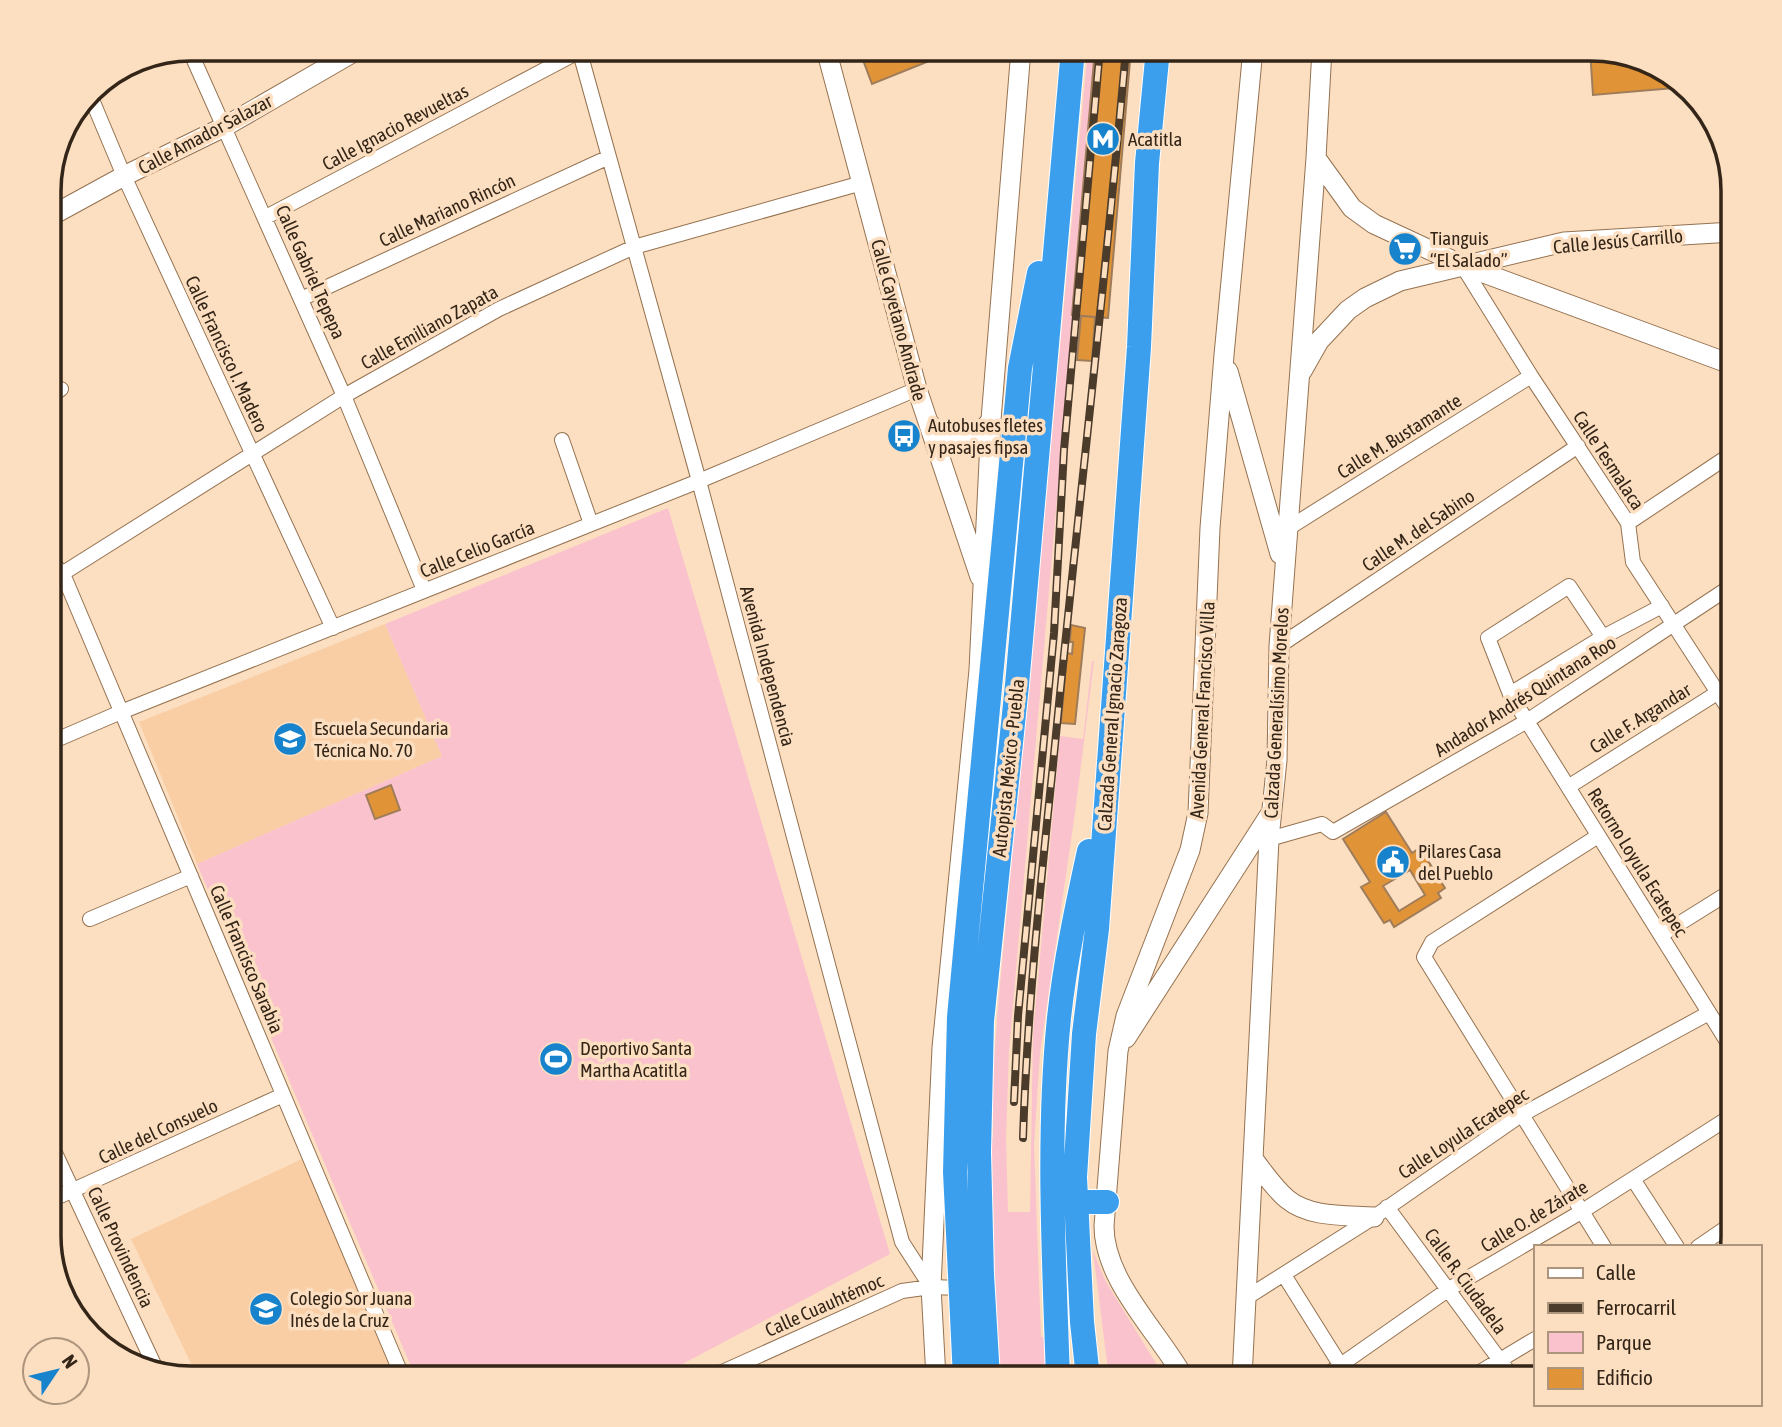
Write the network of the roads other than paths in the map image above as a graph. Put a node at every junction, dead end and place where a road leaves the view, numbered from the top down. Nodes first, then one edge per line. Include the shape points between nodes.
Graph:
1 (1020, 61) edge
2 (1072, 61) edge
3 (1157, 61) edge
4 (1252, 61) edge
5 (1321, 61) edge
6 (194, 62) edge
7 (337, 62) edge
8 (558, 62) edge
9 (583, 62) edge
10 (829, 62) edge
11 (94, 105) edge
12 (224, 127) junction
13 (609, 157) junction
14 (1063, 159) junction
15 (1317, 159) junction
16 (124, 176) junction
17 (862, 183) junction
18 (62, 210) edge
19 (266, 217) junction
20 (1721, 233) edge
21 (634, 247) junction
22 (1462, 265) junction
23 (301, 299) junction
24 (1224, 355) junction
25 (1721, 361) edge
26 (1531, 376) junction
27 (1298, 378) junction
28 (917, 389) junction
29 (344, 396) junction
30 (991, 420) junction
31 (928, 421) junction
32 (562, 440) dead end
33 (1578, 446) junction
34 (251, 454) junction
35 (1721, 461) edge
36 (699, 481) junction
37 (1628, 523) junction
38 (591, 524) junction
39 (1287, 529) junction
40 (1284, 569) junction
41 (62, 574) joint
42 (984, 588) junction
43 (424, 590) junction
44 (1721, 593) edge
45 (1662, 606) junction
46 (1674, 624) junction
47 (333, 628) junction
48 (1603, 637) junction
49 (992, 645) junction
50 (1279, 646) junction
51 (1721, 690) edge
52 (1718, 692) junction
53 (1510, 694) junction
54 (1721, 697) edge
55 (121, 712) junction
56 (1527, 722) junction
57 (62, 737) edge
58 (1108, 765) junction
59 (1568, 787) junction
60 (1273, 810) junction
61 (1598, 836) junction
62 (1269, 839) junction
63 (191, 876) junction
64 (1721, 898) edge
65 (90, 919) dead end
66 (1661, 935) junction
67 (1709, 1013) junction
68 (1721, 1032) edge
69 (1118, 1051) junction
70 (283, 1094) junction
71 (1521, 1115) junction
72 (1721, 1123) edge
73 (1254, 1160) junction
74 (62, 1168) edge
75 (1633, 1179) junction
76 (73, 1191) junction
77 (62, 1196) edge
78 (1075, 1202) junction
79 (1107, 1202) junction
80 (1380, 1212) junction
81 (1581, 1212) junction
82 (1721, 1231) edge
83 (1603, 1245) edge
84 (1676, 1245) edge
85 (1701, 1245) edge
86 (1284, 1275) junction
87 (931, 1287) junction
88 (960, 1288) junction
89 (1449, 1289) junction
90 (1246, 1298) junction
91 (1534, 1340) edge
92 (151, 1359) edge
93 (1499, 1359) junction
94 (398, 1366) edge
95 (736, 1366) edge
96 (935, 1366) edge
97 (964, 1366) edge
98 (987, 1366) edge
99 (1058, 1366) edge
100 (1087, 1366) edge
101 (1177, 1366) edge
102 (1243, 1366) edge
103 (1341, 1366) joint
104 (1488, 1366) edge
105 (1504, 1366) edge

1 - 30 street
2 - 14 highway
3 - 58 highway, Calzada General Ignacio Zaragoza
4 - 24 street, Avenida General Francisco Villa
5 - 15 street, Calzada Generalísimo Morelos
6 - 12 street, Calle Gabriel Tepepa
7 - 12 street, Calle Amador Salazar
8 - 19 street, Calle Ignacio Revueltas
9 - 13 street, Avenida Independencia
10 - 17 street, Calle Cayetano Andrade
11 - 16 street, Calle Francisco I. Madero
12 - 16 street, Calle Amador Salazar
12 - 19 street, Calle Gabriel Tepepa
13 - 21 street, Avenida Independencia
13 - 23 street, Calle Mariano Rincón
14 - 49 highway via 1020,368
14 - 98 highway, Autopista México - Puebla via 982,1020 979,1166
15 - 22 street via 1352,208 1374,224
15 - 27 street, Calzada Generalísimo Morelos
16 - 18 street, Calle Amador Salazar
16 - 34 street, Calle Francisco I. Madero
17 - 21 street, Calle Emiliano Zapata
17 - 28 street, Calle Cayetano Andrade
19 - 23 street, Calle Gabriel Tepepa
20 - 22 street, Calle Jesús Carrillo via 1564,242
21 - 29 street, Calle Emiliano Zapata via 499,309
21 - 36 street, Avenida Independencia
22 - 25 street
22 - 26 street, Calle Tesmalaca
22 - 27 street, Calle Jesús Carrillo via 1400,281 1365,298 1319,341
23 - 29 street, Calle Gabriel Tepepa
24 - 40 street
24 - 69 street, Avenida General Francisco Villa via 1210,528 1196,827 1126,1016
26 - 33 street, Calle Tesmalaca
26 - 39 street, Calle M. Bustamante
27 - 39 street, Calzada Generalísimo Morelos
28 - 31 street, Calle Cayetano Andrade
28 - 36 street, Calle Celio García
29 - 34 street, Calle Emiliano Zapata
29 - 43 street, Calle Gabriel Tepepa
30 - 31 street via 974,436 958,440 941,435
30 - 42 street
31 - 42 street, Calle Cayetano Andrade
32 - 38 street
33 - 37 street, Calle Tesmalaca
33 - 50 street, Calle M. del Sabino
34 - 41 street, Calle Emiliano Zapata
34 - 47 street, Calle Francisco I. Madero
35 - 37 street
36 - 38 street, Calle Celio García
36 - 87 street, Avenida Independencia via 902,1242
37 - 45 street, Calle Tesmalaca via 1633,562
38 - 43 street, Calle Celio García
39 - 40 street, Calzada Generalísimo Morelos
40 - 50 street, Calzada Generalísimo Morelos
41 - 55 street, Calle Francisco Sarabia
42 - 49 highway
42 - 87 street via 946,996
43 - 47 street, Calle Celio García
44 - 46 street, Andador Andrés Quintana Roo
45 - 46 street, Calle Tesmalaca
45 - 48 street
46 - 52 street, Calle Tesmalaca
46 - 56 street, Andador Andrés Quintana Roo
47 - 55 street, Calle Celio García
48 - 53 street
48 - 53 street, Retorno Loyula Ecatepec via 1569,586 1488,638
49 - 88 highway via 959,1017 955,1131
50 - 60 street, Calzada Generalísimo Morelos
51 - 52 street, Calle F. Argandar
52 - 54 street, Calle Tesmalaca
52 - 59 street, Calle F. Argandar
53 - 56 street, Retorno Loyula Ecatepec
55 - 57 street, Calle Celio García
55 - 63 street, Calle Francisco Sarabia
56 - 59 street, Retorno Loyula Ecatepec
56 - 62 street, Andador Andrés Quintana Roo via 1333,832 1322,824
58 - 78 highway, Calzada General Ignacio Zaragoza via 1097,929 1084,1034
58 - 99 highway via 1059,1017 1052,1114
59 - 61 street, Retorno Loyula Ecatepec
60 - 62 street, Calzada Generalísimo Morelos
60 - 69 street
61 - 66 street, Retorno Loyula Ecatepec
61 - 71 street via 1432,942 1424,957
62 - 73 street, Calzada Generalísimo Morelos
63 - 65 street
63 - 70 street, Calle Francisco Sarabia
64 - 66 street
66 - 67 street, Retorno Loyula Ecatepec
67 - 68 street, Retorno Loyula Ecatepec
67 - 71 street, Calle Loyula Ecatepec
69 - 79 street, Avenida General Francisco Villa
70 - 76 street, Calle del Consuelo
70 - 94 street, Calle Francisco Sarabia
71 - 80 street, Calle Loyula Ecatepec
71 - 81 street
72 - 75 street, Calle O. de Zárate
73 - 80 street via 1282,1194 1304,1209 1328,1215
73 - 90 street, Calzada Generalísimo Morelos
74 - 76 street, Calle Provindencia
75 - 81 street, Calle O. de Zárate
75 - 84 street
76 - 77 street, Calle del Consuelo
76 - 92 street, Calle Provindencia
78 - 79 highway
78 - 100 highway, Calzada General Ignacio Zaragoza
79 - 101 street, Avenida General Francisco Villa via 1104,1242 1108,1256
80 - 86 street, Calle Loyula Ecatepec
80 - 89 street, Calle R. Ciudadela
81 - 83 street
81 - 89 street, Calle O. de Zárate
82 - 85 street
86 - 90 street, Calle Loyula Ecatepec
86 - 103 street
87 - 88 street, Calle Cuauhtémoc
87 - 95 street, Calle Cuauhtémoc via 902,1291
87 - 96 street
88 - 97 highway
89 - 93 street, Calle R. Ciudadela
89 - 103 street, Calle O. de Zárate
90 - 102 street, Calzada Generalísimo Morelos
91 - 93 street
93 - 104 street
93 - 105 street, Calle R. Ciudadela

